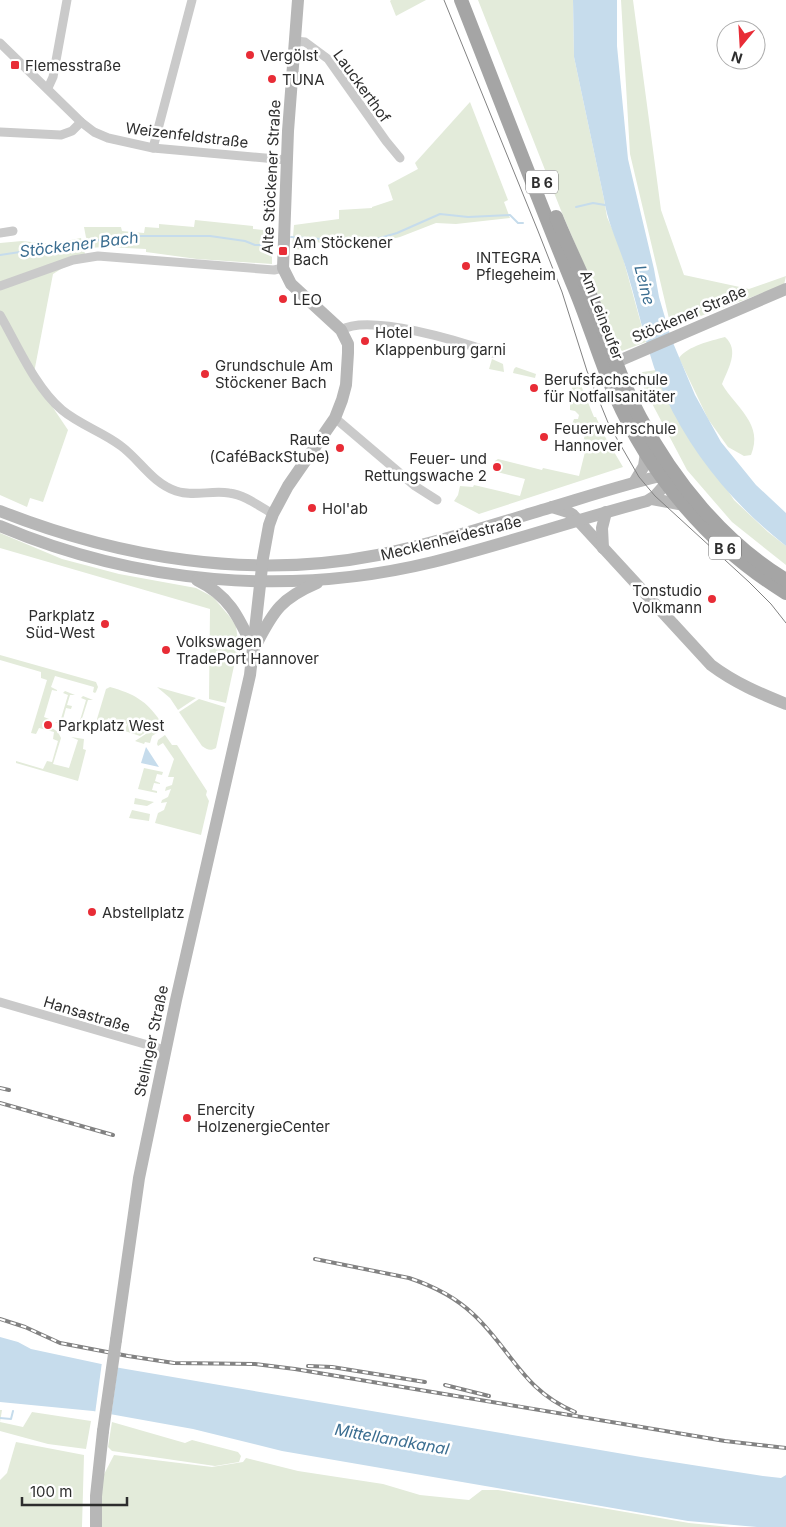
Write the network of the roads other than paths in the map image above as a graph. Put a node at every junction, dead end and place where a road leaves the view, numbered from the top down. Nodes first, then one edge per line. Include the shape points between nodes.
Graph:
1 (67, 0) edge
2 (192, 0) edge
3 (298, 0) edge
4 (461, 0) edge
5 (470, 0) edge
6 (295, 41) junction
7 (0, 43) edge
8 (48, 88) junction
9 (82, 122) junction
10 (0, 132) edge
11 (153, 148) junction
12 (400, 158) dead end
13 (287, 160) junction
14 (13, 231) dead end
15 (0, 233) edge
16 (283, 268) junction
17 (0, 286) edge
18 (786, 289) edge
19 (0, 315) edge
20 (342, 330) junction
21 (493, 353) dead end
22 (610, 365) junction
23 (335, 418) junction
24 (646, 453) junction
25 (667, 478) junction
26 (635, 481) junction
27 (437, 500) dead end
28 (652, 500) junction
29 (684, 505) junction
30 (552, 508) junction
31 (0, 511) edge
32 (606, 512) junction
33 (273, 514) junction
34 (578, 521) junction
35 (0, 526) edge
36 (603, 548) junction
37 (262, 565) junction
38 (192, 577) junction
39 (325, 580) junction
40 (786, 580) edge
41 (260, 582) junction
42 (786, 593) edge
43 (254, 650) junction
44 (786, 704) edge
45 (0, 1002) edge
46 (166, 1050) junction
47 (96, 1527) edge

1 - 8 street via 53,77
2 - 11 street
3 - 6 main road, Alte Stöckener Straße
4 - 22 main road, Am Leineufer / B 6 via 583,308
5 - 22 main road, Am Leineufer / B 6 via 580,271
6 - 12 street, Lauckerthof via 306,42 328,59
6 - 13 main road, Alte Stöckener Straße
7 - 8 street, Weizenfeldstraße
8 - 9 street, Weizenfeldstraße
9 - 10 street via 61,135
9 - 11 street, Weizenfeldstraße via 108,138
11 - 13 street, Weizenfeldstraße
13 - 16 main road, Alte Stöckener Straße
14 - 15 street
16 - 17 street via 274,270 98,256 74,260
16 - 20 main road, Alte Stöckener Straße via 291,284
18 - 22 main road, Stöckener Straße
19 - 33 street via 34,375 62,410 121,446 156,480 186,494 239,495
20 - 21 street via 353,325 404,328
20 - 23 main road via 348,344 347,371
22 - 24 main road, Am Leineufer / B 6 via 626,420
22 - 25 main road, Am Leineufer / B 6 via 639,416
23 - 27 street via 415,486
23 - 33 main road
24 - 25 main road, Am Leineufer / B 6
24 - 26 main road via 644,466
25 - 26 main road, Mecklenheidestraße
25 - 28 main road
25 - 29 main road, Am Leineufer / B 6
25 - 40 main road, Am Leineufer / B 6 via 727,534
26 - 30 main road, Mecklenheidestraße
28 - 29 main road
28 - 32 main road, Mecklenheidestraße
29 - 42 main road, Am Leineufer / B 6 via 718,542
30 - 34 main road via 568,512
30 - 37 main road, Mecklenheidestraße via 377,555 320,563
31 - 37 main road, Mecklenheidestraße via 126,550 201,562
32 - 34 main road, Mecklenheidestraße
32 - 36 main road via 602,528
33 - 37 main road
34 - 36 main road
34 - 39 main road, Mecklenheidestraße via 432,562
35 - 38 main road, Mecklenheidestraße via 124,567
36 - 44 main road via 711,665 745,687
37 - 41 main road, Stelinger Straße
38 - 41 main road, Mecklenheidestraße
38 - 43 main road via 212,587 234,608
39 - 41 main road, Mecklenheidestraße
39 - 43 main road via 283,602 269,620
41 - 43 main road, Stelinger Straße
43 - 46 main road, Stelinger Straße
45 - 46 street, Hansastraße
46 - 47 main road, Stelinger Straße, bridge via 139,1178 104,1431 96,1496

